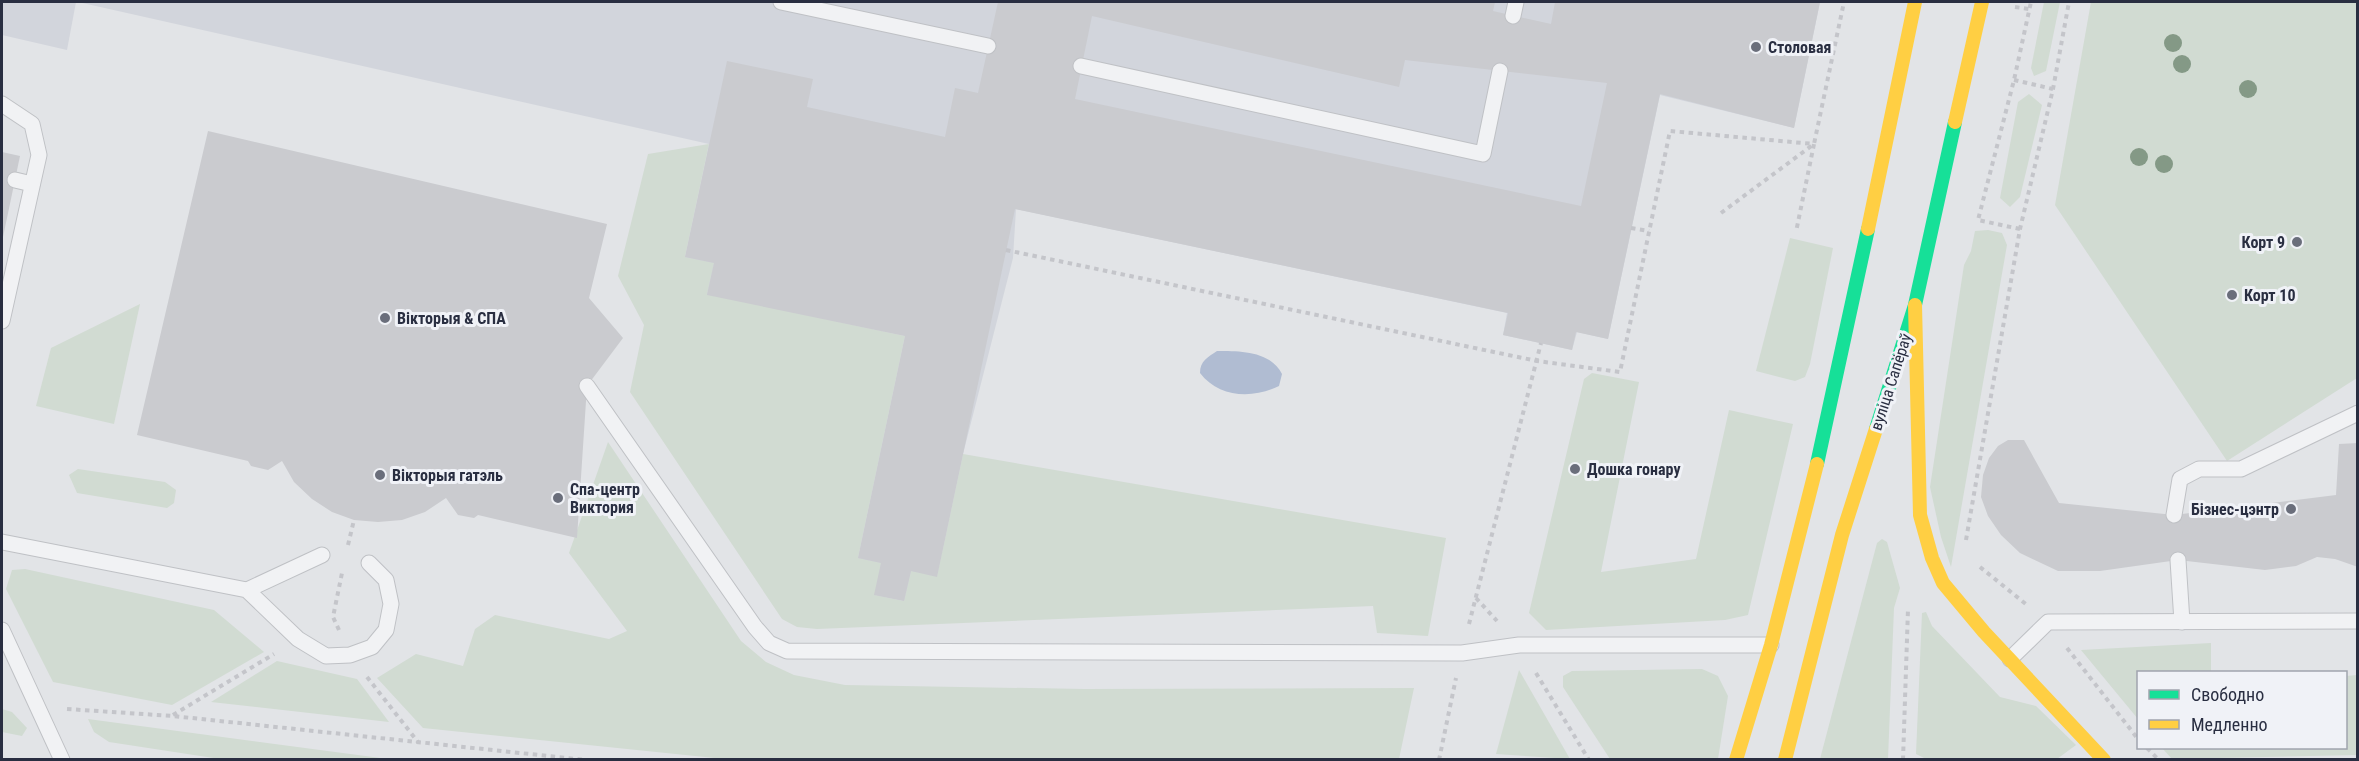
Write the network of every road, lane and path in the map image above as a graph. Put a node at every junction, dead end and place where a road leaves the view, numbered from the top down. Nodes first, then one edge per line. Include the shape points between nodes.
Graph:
1 (781, 2) edge
2 (1844, 2) edge
3 (1915, 2) edge
4 (1982, 2) edge
5 (2031, 2) edge
6 (2069, 2) edge
7 (988, 46) dead end
8 (1081, 66) dead end
9 (1500, 71) dead end
10 (2014, 80) junction
11 (2053, 89) junction
12 (2, 104) edge
13 (1814, 144) junction
14 (15, 180) dead end
15 (32, 184) junction
16 (1721, 213) dead end
17 (1631, 228) dead end
18 (2020, 229) junction
19 (1649, 231) junction
20 (1796, 232) dead end
21 (1006, 250) dead end
22 (1915, 305) junction
23 (2, 321) edge
24 (1541, 343) dead end
25 (1537, 361) junction
26 (587, 386) dead end
27 (2358, 413) edge
28 (2174, 515) dead end
29 (2, 542) edge
30 (1965, 542) dead end
31 (322, 555) dead end
32 (2178, 560) dead end
33 (369, 563) dead end
34 (1974, 563) dead end
35 (247, 590) junction
36 (1908, 609) dead end
37 (333, 617) dead end
38 (2358, 621) edge
39 (2048, 622) junction
40 (2182, 622) junction
41 (2, 630) edge
42 (298, 639) junction
43 (1519, 645) junction
44 (1771, 645) junction
45 (2010, 659) junction
46 (39, 708) junction
47 (173, 716) junction
48 (2137, 736) edge
49 (62, 759) edge
50 (586, 759) edge
51 (1589, 759) edge
52 (1736, 759) edge
53 (1785, 759) edge
54 (1903, 759) edge
55 (2104, 759) edge

1 - 7 lane
2 - 13 path
3 - 44 main road via 1831,406
4 - 22 main road, вуліца Сапёраў
5 - 10 path
6 - 11 path
8 - 9 lane via 1483,154
10 - 11 path
10 - 18 path via 1978,220
11 - 18 path
12 - 15 lane via 32,124 39,155
13 - 16 path
13 - 19 path via 1670,131
13 - 20 path
14 - 15 lane
15 - 23 lane
17 - 19 path
18 - 30 path
19 - 25 path via 1620,372
21 - 25 path
22 - 45 main road via 1920,515 1943,582
22 - 53 main road, вуліца Сапёраў via 1842,534
24 - 25 path
25 - 43 path via 1476,597
26 - 43 lane via 755,627 769,643 787,651 1462,653
27 - 28 lane via 2241,469 2199,469 2180,480
29 - 35 lane
31 - 35 lane
32 - 40 lane
33 - 42 lane via 386,580 391,604 386,630 372,647 350,655 326,656
34 - 39 path
35 - 42 lane
36 - 54 path
37 - 42 path
38 - 40 lane
39 - 40 lane
39 - 45 lane
39 - 48 path
41 - 46 lane
42 - 47 path
43 - 44 lane
43 - 51 path
44 - 52 main road
45 - 55 main road
46 - 47 path
46 - 49 lane
47 - 50 path

